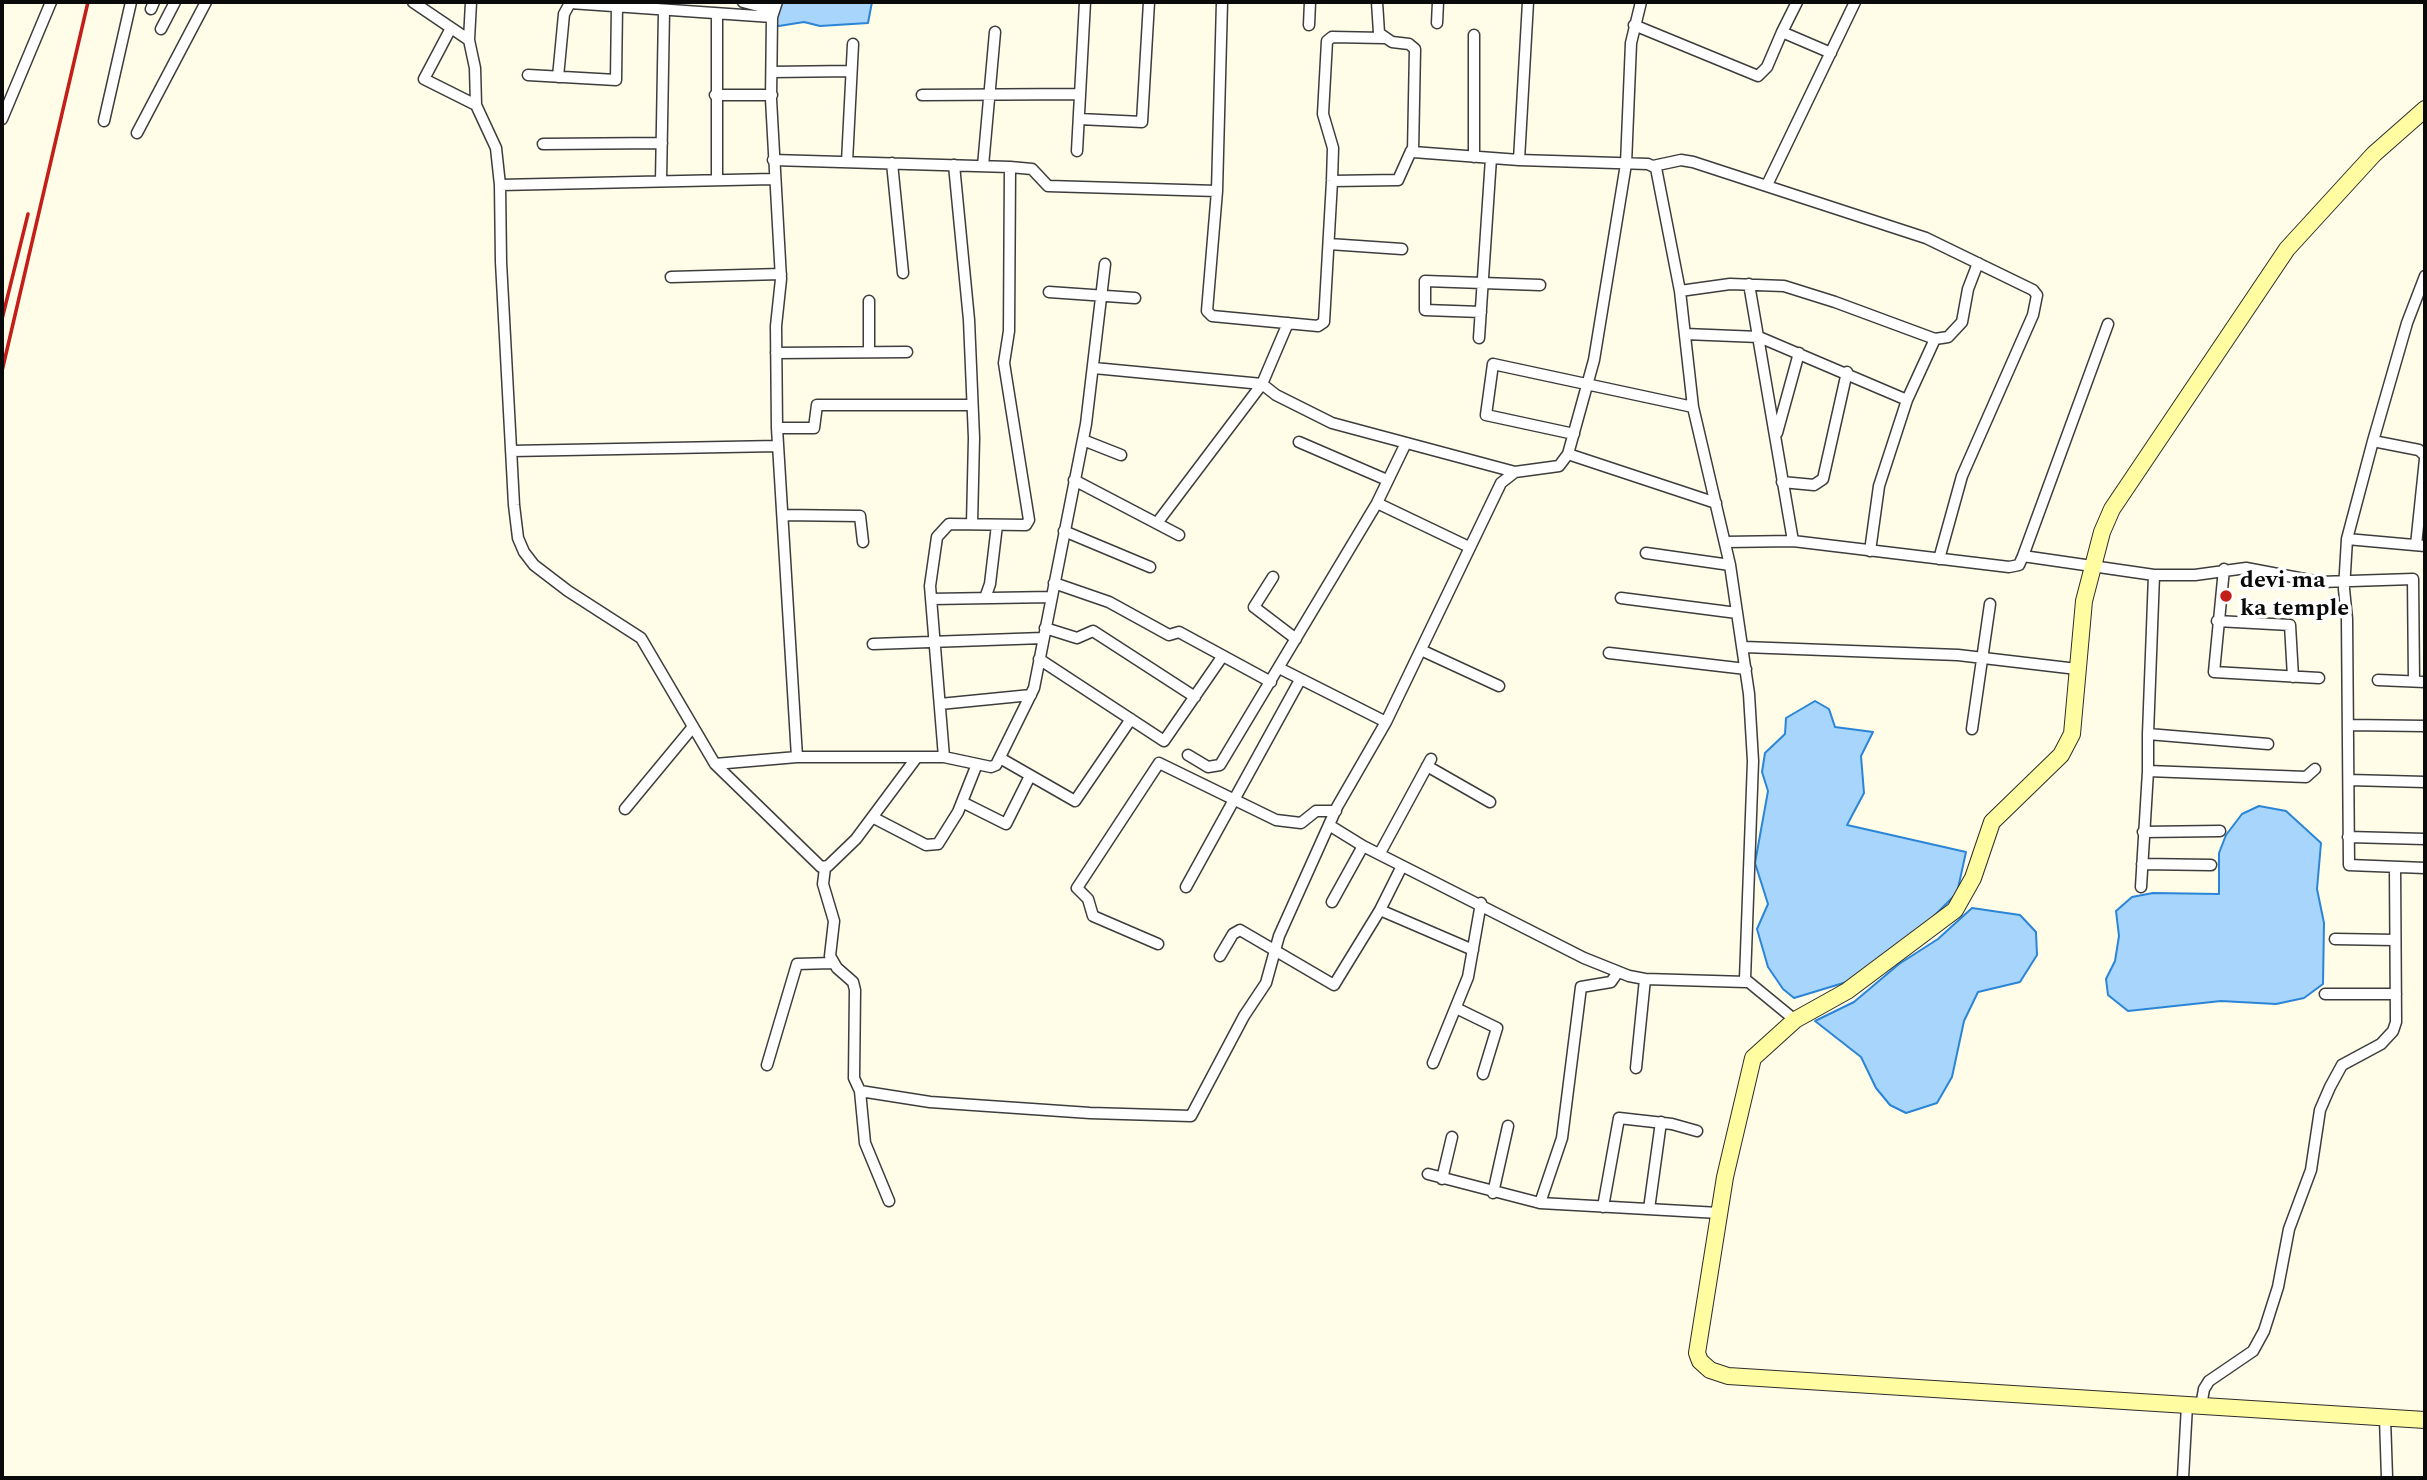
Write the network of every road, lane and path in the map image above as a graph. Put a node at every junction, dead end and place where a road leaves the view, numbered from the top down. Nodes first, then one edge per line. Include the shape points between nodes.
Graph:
1 (51, 2) edge
2 (131, 2) edge
3 (175, 2) edge
4 (206, 2) edge
5 (413, 2) edge
6 (471, 2) edge
7 (743, 2) edge
8 (1085, 2) edge
9 (1149, 2) edge
10 (1222, 2) edge
11 (1310, 2) edge
12 (1377, 2) edge
13 (1438, 2) edge
14 (1528, 2) edge
15 (1641, 2) edge
16 (1797, 2) edge
17 (1855, 2) edge
18 (617, 5) junction
19 (774, 9) edge
20 (664, 11) junction
21 (717, 15) junction
22 (1437, 23) dead end
23 (1634, 25) junction
24 (1309, 26) dead end
25 (450, 28) junction
26 (162, 29) dead end
27 (995, 32) dead end
28 (1782, 32) junction
29 (1474, 35) dead end
30 (1384, 38) junction
31 (469, 40) junction
32 (853, 44) dead end
33 (1831, 53) junction
34 (851, 71) junction
35 (772, 72) junction
36 (528, 75) dead end
37 (558, 77) junction
38 (991, 92) junction
39 (1080, 94) junction
40 (715, 95) junction
41 (772, 95) junction
42 (922, 95) dead end
43 (476, 105) junction
44 (2425, 109) edge
45 (2, 119) edge
46 (1079, 119) junction
47 (104, 121) dead end
48 (137, 133) dead end
49 (662, 143) junction
50 (543, 144) dead end
51 (1411, 150) junction
52 (1077, 151) dead end
53 (1474, 157) junction
54 (1491, 158) junction
55 (772, 160) junction
56 (1520, 160) junction
57 (847, 162) junction
58 (892, 163) junction
59 (1626, 164) junction
60 (954, 165) junction
61 (983, 166) junction
62 (1653, 166) junction
63 (1010, 167) junction
64 (773, 179) junction
65 (717, 180) junction
66 (661, 181) junction
67 (1332, 181) junction
68 (500, 186) junction
69 (1767, 186) junction
70 (1217, 191) junction
71 (1329, 244) junction
72 (1402, 250) dead end
73 (1979, 263) junction
74 (1105, 264) dead end
75 (903, 272) dead end
76 (780, 274) junction
77 (2425, 276) edge
78 (671, 277) dead end
79 (1483, 282) junction
80 (1749, 284) junction
81 (1540, 285) dead end
82 (1680, 290) junction
83 (1049, 292) dead end
84 (1102, 296) junction
85 (1135, 298) dead end
86 (869, 301) dead end
87 (1480, 312) junction
88 (1288, 323) junction
89 (2108, 324) dead end
90 (1685, 334) junction
91 (1759, 337) junction
92 (1479, 338) dead end
93 (1935, 340) junction
94 (869, 350) junction
95 (907, 352) dead end
96 (776, 353) junction
97 (1799, 353) junction
98 (1094, 368) junction
99 (1847, 372) junction
100 (1262, 384) junction
101 (1589, 385) junction
102 (1907, 400) junction
103 (972, 405) junction
104 (1693, 407) junction
105 (776, 428) junction
106 (1574, 434) junction
107 (1775, 439) junction
108 (1083, 440) junction
109 (2372, 441) junction
110 (1299, 442) dead end
111 (1405, 445) junction
112 (778, 446) junction
113 (511, 451) junction
114 (1568, 454) junction
115 (1121, 455) dead end
116 (2425, 457) edge
117 (1515, 472) junction
118 (1074, 480) junction
119 (1387, 480) junction
120 (1782, 482) junction
121 (1377, 503) junction
122 (1716, 503) junction
123 (783, 515) junction
124 (1157, 523) junction
125 (972, 524) junction
126 (997, 525) junction
127 (1064, 531) junction
128 (1179, 535) dead end
129 (2347, 539) junction
130 (1793, 541) junction
131 (863, 542) dead end
132 (1725, 542) junction
133 (2421, 546) edge
134 (1469, 547) junction
135 (1870, 551) junction
136 (1646, 553) dead end
137 (2023, 556) junction
138 (1939, 559) junction
139 (2092, 564) junction
140 (1730, 565) junction
141 (1150, 567) dead end
142 (2224, 569) junction
143 (2154, 575) junction
144 (1273, 577) dead end
145 (2344, 579) junction
146 (1054, 583) junction
147 (1052, 597) junction
148 (985, 598) junction
149 (1621, 598) dead end
150 (931, 599) junction
151 (1990, 604) dead end
152 (1737, 613) junction
153 (2217, 621) junction
154 (1044, 633) junction
155 (1296, 639) junction
156 (935, 644) junction
157 (873, 645) dead end
158 (1744, 647) junction
159 (1420, 650) junction
160 (1609, 653) dead end
161 (1222, 657) junction
162 (1983, 658) junction
163 (1039, 659) junction
164 (1279, 668) junction
165 (1746, 669) junction
166 (2077, 669) junction
167 (2293, 677) junction
168 (2319, 678) dead end
169 (1300, 680) junction
170 (2378, 680) dead end
171 (1271, 682) junction
172 (2420, 682) edge
173 (1499, 686) dead end
174 (1031, 695) junction
175 (1195, 697) junction
176 (940, 704) junction
177 (1131, 719) junction
178 (1386, 722) junction
179 (2349, 725) junction
180 (2425, 726) edge
181 (692, 728) junction
182 (1972, 729) dead end
183 (2148, 734) junction
184 (2267, 744) dead end
185 (1188, 755) dead end
186 (797, 757) junction
187 (917, 757) junction
188 (944, 757) junction
189 (1000, 758) junction
190 (715, 764) junction
191 (977, 764) junction
192 (2315, 769) dead end
193 (2148, 771) junction
194 (1030, 776) junction
195 (2349, 780) junction
196 (2425, 782) edge
197 (1233, 799) junction
198 (962, 802) junction
199 (1490, 802) dead end
200 (625, 809) dead end
201 (1336, 811) junction
202 (874, 818) junction
203 (1329, 825) junction
204 (2220, 831) dead end
205 (2143, 832) junction
206 (2348, 837) junction
207 (2425, 839) edge
208 (1363, 846) junction
209 (1380, 853) junction
210 (2142, 864) junction
211 (2211, 865) dead end
212 (1402, 866) junction
213 (2395, 867) junction
214 (825, 868) junction
215 (2425, 868) edge
216 (1186, 887) dead end
217 (2141, 887) dead end
218 (1332, 902) dead end
219 (1481, 903) junction
220 (1380, 910) junction
221 (2335, 939) dead end
222 (2395, 940) junction
223 (1158, 944) dead end
224 (1276, 949) junction
225 (1473, 950) junction
226 (1220, 956) dead end
227 (832, 963) junction
228 (1618, 972) junction
229 (1645, 979) junction
230 (1746, 982) junction
231 (2325, 994) dead end
232 (2396, 994) junction
233 (1456, 1008) junction
234 (1799, 1018) junction
235 (1433, 1063) dead end
236 (767, 1065) dead end
237 (1636, 1068) dead end
238 (1483, 1074) dead end
239 (860, 1091) junction
240 (1661, 1122) junction
241 (1508, 1126) dead end
242 (1696, 1131) dead end
243 (1452, 1137) dead end
244 (1428, 1174) dead end
245 (1442, 1178) junction
246 (1493, 1193) junction
247 (889, 1201) dead end
248 (1540, 1203) junction
249 (1603, 1207) junction
250 (1649, 1209) junction
251 (1719, 1213) junction
252 (2194, 1405) junction
253 (2385, 1418) junction
254 (2425, 1420) edge
255 (2182, 1478) edge
256 (2387, 1478) edge

1 - 45 street
2 - 47 street
3 - 26 street
4 - 48 street
5 - 25 street
6 - 31 street
7 - 19 street
8 - 39 street
9 - 46 street via 1142,122
10 - 70 street
11 - 24 street
12 - 30 street via 1377,30
13 - 22 street
14 - 56 street
15 - 23 street
16 - 28 street
17 - 33 street
18 - 20 street
18 - 37 street via 568,5
18 - 37 street via 616,80
19 - 21 street
19 - 35 street
20 - 21 street
20 - 49 street
21 - 40 street
23 - 28 street via 1758,76 1768,67
23 - 59 street
25 - 31 street
25 - 43 street via 424,79
27 - 38 street
28 - 33 street
29 - 53 street
30 - 51 street via 1415,49
30 - 67 street via 1332,37 1327,41 1323,114 1333,148
31 - 43 street
32 - 34 street
33 - 69 street
34 - 35 street
34 - 57 street
35 - 41 street
36 - 37 street
38 - 39 street
38 - 42 street
38 - 61 street
39 - 46 street
40 - 41 street
40 - 65 street
41 - 55 street
43 - 68 street via 496,148
44 - 139 street via 2374,154 2287,249 2112,509
46 - 52 street
49 - 50 street
49 - 66 street
51 - 53 street
51 - 67 street via 1398,180
53 - 54 street
54 - 56 street
54 - 79 street
55 - 57 street
55 - 64 street
56 - 59 street
57 - 58 street
58 - 60 street
58 - 75 street
59 - 62 street
59 - 101 street
60 - 61 street
60 - 103 street
61 - 63 street
62 - 69 street via 1693,162
62 - 82 street
63 - 70 street via 1032,169 1048,186
63 - 126 street via 1009,331 1004,363 1029,520 1026,525
64 - 65 street
64 - 76 street
65 - 66 street
66 - 68 street
67 - 71 street
68 - 113 street
69 - 73 street via 1926,238
70 - 88 street via 1208,314
71 - 72 street
71 - 88 street via 1324,322 1318,326
73 - 93 street via 1962,322 1948,337
73 - 138 street via 2033,290 2038,303 1962,476
74 - 84 street
76 - 78 street
76 - 96 street
77 - 109 street
79 - 81 street
79 - 87 street
79 - 87 street via 1429,280 1424,284 1425,310
80 - 82 street
80 - 91 street
80 - 93 street via 1784,286
82 - 90 street
83 - 84 street
84 - 85 street
84 - 98 street
86 - 94 street
87 - 92 street
88 - 100 street
89 - 137 street
90 - 91 street
90 - 104 street
91 - 97 street
91 - 107 street
93 - 102 street
94 - 95 street
94 - 96 street
96 - 105 street
97 - 99 street
97 - 107 street
98 - 100 street
98 - 108 street
99 - 102 street
99 - 120 street via 1823,479 1814,485
100 - 111 street via 1332,423
100 - 124 street
101 - 104 street
101 - 106 street
101 - 106 street via 1497,363 1492,366 1486,415
102 - 135 street via 1879,486
103 - 105 street via 817,405 814,428
103 - 125 street
104 - 122 street
105 - 112 street
106 - 114 street
107 - 120 street
108 - 115 street
108 - 118 street
109 - 116 street via 2420,450
109 - 129 street
110 - 119 street
111 - 117 street
111 - 119 street
112 - 113 street
112 - 123 street
113 - 181 street via 515,516 524,552 568,591 641,638
114 - 117 street via 1551,469
114 - 122 street
116 - 133 street
117 - 134 street via 1501,484
118 - 124 street
118 - 127 street
119 - 121 street
120 - 130 street
121 - 134 street
121 - 155 street
122 - 132 street
123 - 131 street via 860,516
123 - 186 street
124 - 128 street
125 - 126 street
125 - 150 street via 949,524 937,537
126 - 148 street
127 - 141 street
127 - 146 street
129 - 133 street
129 - 145 street
130 - 132 street
130 - 135 street
132 - 140 street
134 - 159 street
135 - 138 street
136 - 140 street
137 - 138 street via 2019,565 2009,566
137 - 139 street
139 - 143 street
139 - 166 street
140 - 152 street
142 - 143 street via 2195,575
142 - 145 street via 2246,568 2320,582
142 - 153 street
143 - 183 street
144 - 155 street via 1254,607
145 - 172 street via 2415,581
145 - 179 street
146 - 147 street
146 - 161 street via 1109,602 1169,635 1180,632
147 - 148 street
147 - 154 street
148 - 150 street
149 - 152 street
150 - 156 street
151 - 162 street
152 - 158 street
153 - 167 street via 2290,625
153 - 167 street via 2214,672
154 - 156 street
154 - 163 street
154 - 175 street via 1077,638 1093,631
155 - 164 street
156 - 157 street
156 - 176 street
158 - 162 street
158 - 165 street
159 - 173 street
159 - 178 street
160 - 165 street
161 - 171 street
161 - 175 street
162 - 166 street
162 - 182 street
163 - 174 street
163 - 177 street
164 - 169 street
164 - 171 street
165 - 230 street via 1752,761
166 - 234 street via 2075,724 2066,749 1992,821 1965,895 1943,922 1847,991
167 - 168 street
169 - 178 street
169 - 197 street
170 - 172 street
171 - 185 street via 1217,768
174 - 176 street
174 - 189 street
175 - 177 street via 1166,740
176 - 188 street
177 - 194 street via 1077,800
178 - 201 street
179 - 180 street
179 - 195 street
181 - 190 street
181 - 200 street
183 - 184 street
183 - 193 street
186 - 187 street
186 - 190 street
187 - 188 street
187 - 202 street
188 - 191 street
189 - 191 street via 993,767
189 - 194 street
190 - 214 street
191 - 198 street
192 - 193 street via 2306,777
193 - 205 street
194 - 198 street via 1006,824
195 - 196 street
195 - 206 street
197 - 201 street via 1287,823 1301,823 1316,811
197 - 216 street
197 - 223 street via 1160,763 1080,881 1077,888 1088,899 1090,914
198 - 202 street via 938,844 926,845
199 - 209 street via 1429,763
201 - 203 street
202 - 214 street
203 - 208 street
203 - 224 street
204 - 205 street
205 - 210 street
206 - 207 street
206 - 213 street via 2350,866
208 - 209 street
208 - 218 street
209 - 212 street
210 - 211 street
210 - 217 street
212 - 219 street
212 - 220 street
213 - 215 street
213 - 222 street
214 - 227 street via 824,884 834,921
219 - 225 street
219 - 228 street
220 - 224 street via 1335,985
220 - 225 street
221 - 222 street
222 - 232 street
224 - 226 street via 1236,930
224 - 239 street via 1266,983 1190,1116 930,1102
225 - 233 street
227 - 236 street via 797,964
227 - 239 street via 853,982 855,990 854,1078
228 - 229 street
228 - 248 street via 1611,982 1581,987 1562,1138
229 - 230 street
229 - 237 street
230 - 234 street
231 - 232 street
232 - 252 street via 2396,1022 2388,1038 2342,1065 2320,1110 2311,1170 2289,1229 2264,1331 2253,1351 2209,1381
233 - 235 street
233 - 238 street via 1498,1030
234 - 251 street via 1761,1048 1751,1063
239 - 247 street via 865,1143
240 - 242 street
240 - 249 street via 1618,1118
240 - 250 street
241 - 246 street
243 - 245 street
244 - 245 street
245 - 246 street
246 - 248 street
248 - 249 street
249 - 250 street
250 - 251 street
251 - 252 street via 1697,1341 1700,1361 1710,1370 1728,1376
252 - 253 street
252 - 255 street
253 - 254 street
253 - 256 street

